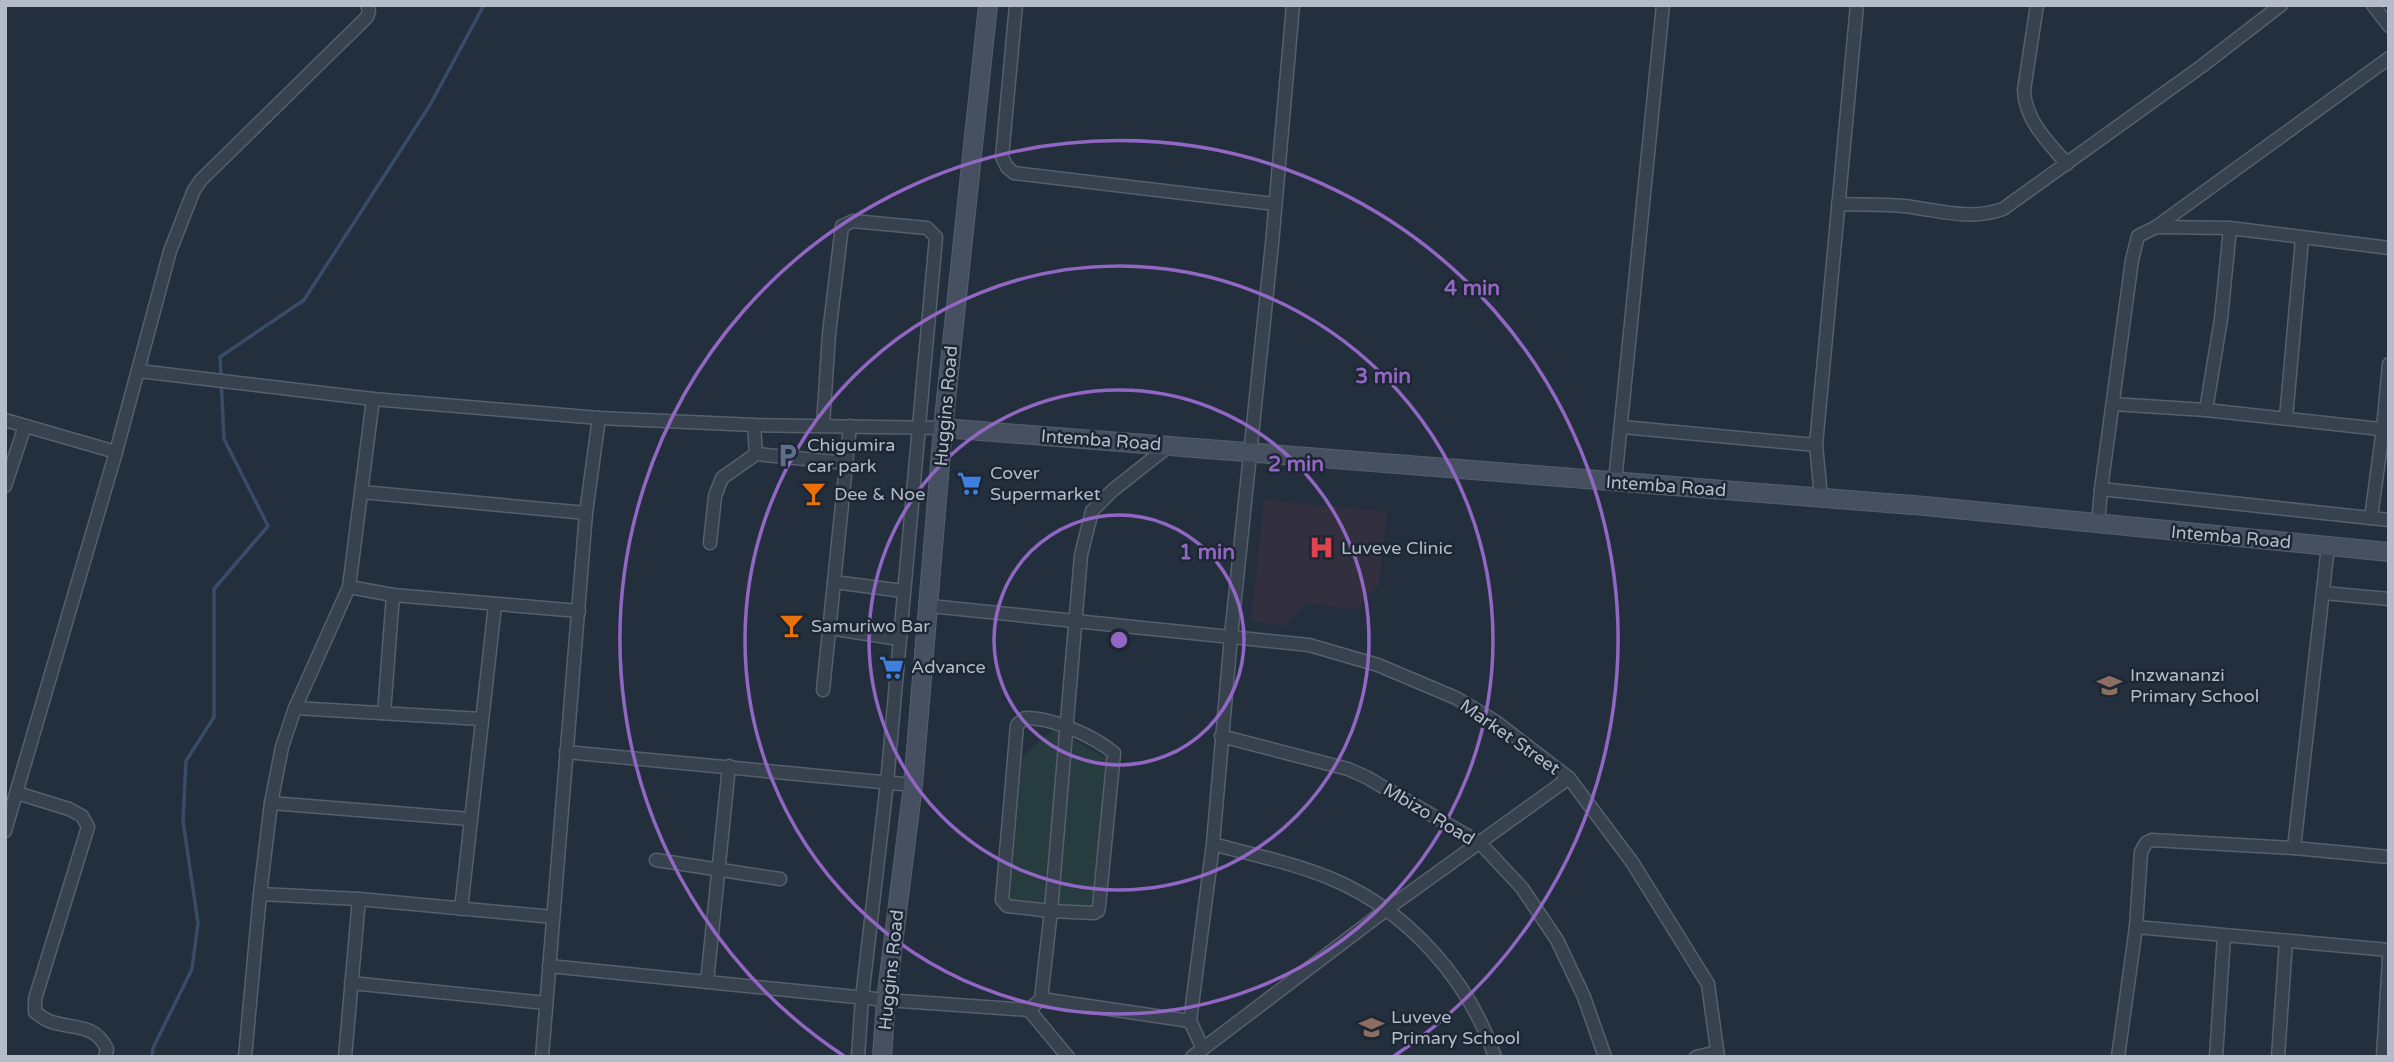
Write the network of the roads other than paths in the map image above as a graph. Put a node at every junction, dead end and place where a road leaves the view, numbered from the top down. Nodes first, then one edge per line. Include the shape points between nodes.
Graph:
1 (367, 5) edge
2 (988, 5) edge
3 (1016, 5) edge
4 (1293, 5) edge
5 (1662, 5) edge
6 (1857, 5) edge
7 (2281, 5) edge
8 (2373, 5) edge
9 (2038, 6) edge
10 (2389, 26) edge
11 (2389, 58) edge
12 (2067, 164) junction
13 (1274, 204) junction
14 (1838, 204) junction
15 (2156, 227) junction
16 (2230, 228) junction
17 (2302, 239) junction
18 (2389, 248) edge
19 (2389, 364) edge
20 (139, 371) junction
21 (373, 398) junction
22 (2113, 404) junction
23 (2206, 410) junction
24 (599, 418) junction
25 (2286, 418) junction
26 (5, 420) edge
27 (754, 425) junction
28 (823, 425) junction
29 (25, 426) junction
30 (850, 426) junction
31 (917, 426) junction
32 (1622, 427) junction
33 (943, 428) junction
34 (2386, 430) edge
35 (1816, 444) junction
36 (1170, 445) junction
37 (1251, 451) junction
38 (116, 452) junction
39 (756, 454) junction
40 (846, 463) junction
41 (1615, 482) junction
42 (5, 486) edge
43 (2101, 489) junction
44 (362, 492) junction
45 (1821, 498) junction
46 (586, 513) junction
47 (2371, 518) junction
48 (2389, 520) edge
49 (2098, 524) junction
50 (710, 543) dead end
51 (2328, 546) junction
52 (2389, 552) edge
53 (834, 582) junction
54 (349, 587) junction
55 (903, 590) junction
56 (2324, 593) junction
57 (393, 595) junction
58 (2389, 599) edge
59 (495, 605) junction
60 (930, 606) junction
61 (579, 611) junction
62 (1076, 619) junction
63 (829, 628) junction
64 (1231, 636) junction
65 (899, 639) junction
66 (823, 690) dead end
67 (295, 708) junction
68 (384, 713) junction
69 (481, 719) junction
70 (1066, 726) junction
71 (1221, 736) junction
72 (566, 752) junction
73 (729, 766) junction
74 (1569, 778) junction
75 (887, 783) junction
76 (913, 785) junction
77 (17, 793) junction
78 (271, 803) junction
79 (470, 819) junction
80 (5, 831) edge
81 (1213, 844) junction
82 (1480, 844) junction
83 (2294, 848) junction
84 (2389, 857) edge
85 (656, 860) dead end
86 (718, 871) junction
87 (780, 879) dead end
88 (260, 894) junction
89 (359, 899) junction
90 (461, 909) junction
91 (1387, 909) junction
92 (1052, 911) junction
93 (553, 917) junction
94 (2136, 928) junction
95 (2224, 936) junction
96 (2286, 942) junction
97 (2389, 950) edge
98 (2389, 958) edge
99 (549, 966) junction
100 (706, 982) junction
101 (351, 983) junction
102 (862, 998) junction
103 (1041, 999) junction
104 (886, 1000) junction
105 (546, 1003) junction
106 (1029, 1010) junction
107 (1190, 1021) junction
108 (1198, 1053) edge
109 (1717, 1055) edge
110 (105, 1057) edge
111 (245, 1057) edge
112 (345, 1057) edge
113 (542, 1057) edge
114 (858, 1057) edge
115 (882, 1057) edge
116 (1068, 1057) edge
117 (1495, 1057) edge
118 (1605, 1057) edge
119 (1696, 1057) edge
120 (2118, 1057) edge
121 (2216, 1057) edge
122 (2278, 1057) edge
123 (2383, 1057) edge

1 - 20 street via 367,17 194,190 170,251
2 - 33 street, Huggins Road
3 - 13 street via 1002,158 1014,173
4 - 13 street
5 - 32 street
6 - 14 street
7 - 12 street
8 - 10 street
9 - 12 street via 2024,102 2039,132
11 - 15 street
12 - 14 street via 2003,209 1977,216 1902,206
13 - 37 street
14 - 35 street
15 - 16 street
15 - 22 street via 2136,240
16 - 17 street
16 - 23 street
17 - 18 street
17 - 25 street
19 - 34 street
20 - 21 street
20 - 38 street
21 - 24 street
21 - 44 street
22 - 23 street
22 - 43 street
23 - 25 street
24 - 27 street
24 - 46 street
25 - 34 street
26 - 29 street
27 - 28 street
27 - 39 street
28 - 30 street
28 - 31 street via 842,226 853,221 927,228 935,234
29 - 38 street
29 - 42 street
30 - 31 street
30 - 40 street
31 - 33 street
31 - 55 street
32 - 35 street
32 - 41 street
33 - 36 street, Intemba Road
33 - 60 street, Huggins Road
34 - 47 street
35 - 45 street
36 - 37 street, Intemba Road
36 - 62 street via 1092,511 1081,555
37 - 41 street, Intemba Road
37 - 64 street
38 - 77 street
39 - 40 street
39 - 50 street via 722,478 715,496
40 - 53 street
41 - 45 street, Intemba Road
43 - 47 street
43 - 49 street
44 - 46 street
44 - 54 street
45 - 49 street, Intemba Road
46 - 61 street
47 - 48 street
49 - 51 street, Intemba Road
51 - 52 street, Intemba Road
51 - 56 street
53 - 55 street
53 - 63 street
54 - 57 street
54 - 67 street
55 - 65 street
56 - 58 street
56 - 83 street
57 - 59 street
57 - 68 street
59 - 61 street
59 - 69 street
60 - 62 street, Market Street
60 - 76 street, Huggins Road
61 - 72 street
62 - 64 street, Market Street
62 - 70 street
63 - 65 street
63 - 66 street
64 - 71 street
64 - 74 street, Market Street via 1309,645 1420,681 1496,722
65 - 75 street
67 - 68 street
67 - 78 street
68 - 69 street
69 - 79 street
70 - 92 street
70 - 92 street via 1103,745 1114,753 1114,760 1098,911
70 - 92 street via 1031,718 1017,725 1002,900 1007,906
71 - 81 street
71 - 82 street, Mbizo Road via 1348,769
72 - 73 street
72 - 93 street
73 - 75 street
73 - 86 street
74 - 82 street
74 - 109 street, Market Street via 1632,862 1708,984
75 - 76 street
75 - 102 street
76 - 104 street, Huggins Road
77 - 80 street
77 - 110 street via 69,809 82,816 88,827 35,999 35,1012 47,1021 101,1037 107,1049
78 - 79 street
78 - 88 street
79 - 90 street
81 - 91 street via 1336,880
81 - 107 street
82 - 91 street
82 - 118 street, Mbizo Road via 1522,888 1557,940
83 - 84 street
83 - 94 street via 2146,843 2141,852
85 - 86 street
86 - 87 street
86 - 100 street
88 - 89 street
88 - 111 street
89 - 90 street
89 - 101 street
90 - 93 street
91 - 108 street
91 - 117 street via 1458,982
92 - 103 street
93 - 99 street
94 - 95 street
94 - 120 street
95 - 96 street
95 - 121 street
96 - 97 street
96 - 122 street
98 - 123 street
99 - 100 street
99 - 105 street
100 - 102 street
101 - 105 street
101 - 112 street
102 - 104 street
102 - 114 street
103 - 106 street
103 - 107 street
104 - 106 street
104 - 115 street, Huggins Road
105 - 113 street
106 - 116 street
107 - 108 street
109 - 119 street

